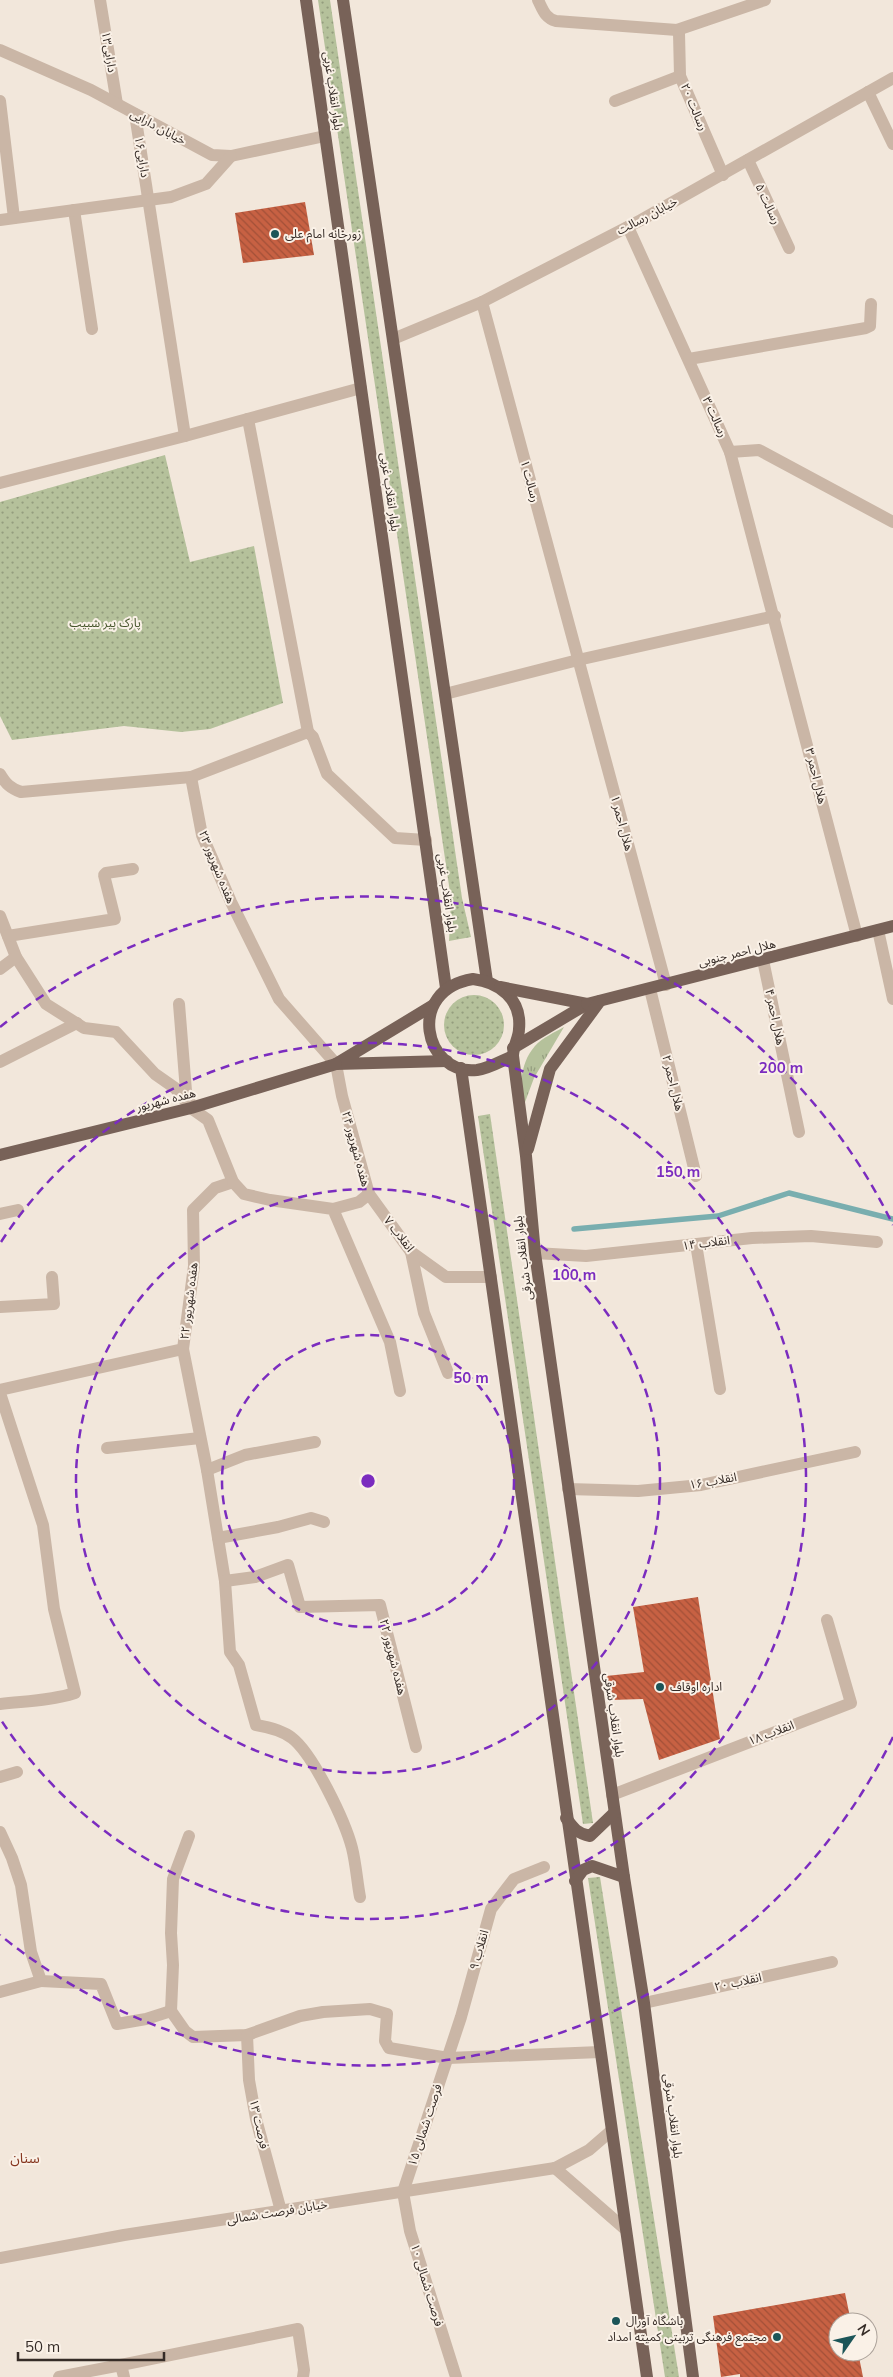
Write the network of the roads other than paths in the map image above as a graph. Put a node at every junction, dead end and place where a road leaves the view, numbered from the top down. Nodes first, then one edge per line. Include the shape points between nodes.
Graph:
1 (100, 0) edge
2 (306, 0) edge
3 (343, 0) edge
4 (538, 0) edge
5 (765, 0) edge
6 (677, 30) junction
7 (0, 50) edge
8 (680, 76) junction
9 (893, 78) edge
10 (868, 92) junction
11 (0, 101) edge
12 (615, 101) dead end
13 (117, 104) junction
14 (135, 114) junction
15 (325, 136) junction
16 (893, 144) edge
17 (231, 156) junction
18 (748, 160) junction
19 (723, 175) junction
20 (149, 200) junction
21 (74, 210) junction
22 (14, 218) junction
23 (0, 220) edge
24 (628, 227) junction
25 (789, 248) dead end
26 (482, 302) junction
27 (871, 304) dead end
28 (92, 329) dead end
29 (392, 339) junction
30 (689, 359) junction
31 (361, 388) junction
32 (248, 420) junction
33 (185, 436) junction
34 (730, 452) junction
35 (0, 483) edge
36 (893, 522) edge
37 (775, 616) junction
38 (578, 660) junction
39 (445, 694) junction
40 (308, 732) junction
41 (0, 774) edge
42 (191, 777) junction
43 (426, 840) junction
44 (133, 869) dead end
45 (0, 916) edge
46 (893, 926) edge
47 (878, 930) junction
48 (8, 936) junction
49 (857, 936) junction
50 (16, 957) junction
51 (763, 960) junction
52 (0, 969) edge
53 (487, 981) junction
54 (666, 985) junction
55 (500, 987) junction
56 (446, 988) junction
57 (650, 989) junction
58 (893, 999) edge
59 (600, 1001) junction
60 (179, 1004) dead end
61 (587, 1004) junction
62 (432, 1006) junction
63 (77, 1023) junction
64 (513, 1052) junction
65 (447, 1061) junction
66 (0, 1062) edge
67 (336, 1064) junction
68 (461, 1068) junction
69 (191, 1108) junction
70 (799, 1132) dead end
71 (0, 1155) edge
72 (526, 1156) junction
73 (696, 1176) dead end
74 (233, 1182) junction
75 (369, 1194) junction
76 (333, 1209) junction
77 (18, 1210) dead end
78 (0, 1214) edge
79 (877, 1242) dead end
80 (696, 1244) junction
81 (411, 1252) junction
82 (535, 1253) junction
83 (52, 1277) dead end
84 (491, 1277) junction
85 (0, 1307) edge
86 (183, 1350) junction
87 (448, 1373) dead end
88 (720, 1389) dead end
89 (400, 1391) dead end
90 (0, 1392) edge
91 (200, 1438) junction
92 (315, 1442) dead end
93 (107, 1448) dead end
94 (855, 1452) dead end
95 (207, 1470) junction
96 (568, 1490) junction
97 (324, 1522) dead end
98 (218, 1538) junction
99 (225, 1581) junction
100 (828, 1620) dead end
101 (0, 1704) edge
102 (416, 1747) dead end
103 (17, 1772) dead end
104 (0, 1776) edge
105 (612, 1795) junction
106 (614, 1813) junction
107 (566, 1818) junction
108 (0, 1832) edge
109 (189, 1836) dead end
110 (544, 1868) dead end
111 (624, 1877) junction
112 (575, 1881) junction
113 (360, 1897) dead end
114 (832, 1962) dead end
115 (41, 1981) junction
116 (0, 1992) edge
117 (644, 2003) junction
118 (171, 2010) junction
119 (247, 2035) junction
120 (600, 2052) junction
121 (448, 2058) junction
122 (611, 2131) junction
123 (555, 2168) junction
124 (403, 2192) junction
125 (281, 2211) junction
126 (625, 2229) junction
127 (0, 2258) edge
128 (122, 2371) edge
129 (59, 2377) edge
130 (303, 2377) edge
131 (456, 2377) edge
132 (647, 2377) edge
133 (693, 2377) edge

1 - 13 street, دارایی۱۳
2 - 15 main road, بلوار انقلاب غربی
3 - 29 main road, بلوار انقلاب غربی
4 - 6 street via 545,15 556,21
5 - 6 street
6 - 8 street
7 - 13 street, خیابان دارایی
8 - 12 street, رسالت ۲۰
8 - 19 street, رسالت ۲۰
9 - 10 street, خیابان رسالت
10 - 16 street
10 - 18 street, خیابان رسالت
11 - 22 street
13 - 14 street, خیابان دارایی
14 - 17 street, خیابان دارایی via 212,155
14 - 20 street, دارایی۱۶
15 - 17 street, خیابان دارایی
15 - 31 main road, بلوار انقلاب غربی
17 - 20 street via 206,184 171,197
18 - 19 street, خیابان رسالت
18 - 25 street, رسالت ۵
19 - 24 street, خیابان رسالت
20 - 21 street
20 - 33 street, دارایی۱۶
21 - 22 street
21 - 28 street
22 - 23 street
24 - 26 street, خیابان رسالت
24 - 30 street, رسالت ۳
26 - 29 street, خیابان رسالت
26 - 38 street, رسالت ۱
27 - 30 street via 872,321 866,328
29 - 39 main road, بلوار انقلاب غربی
30 - 34 street, رسالت ۳
31 - 32 street
31 - 43 main road, بلوار انقلاب غربی
32 - 33 street
32 - 40 street
33 - 35 street
34 - 36 street via 758,450
34 - 37 street, رسالت ۳
37 - 38 street
37 - 49 street, هلال احمر ۳
38 - 39 street
38 - 54 street, هلال احمر ۱
39 - 53 main road, بلوار انقلاب غربی
40 - 42 street
40 - 43 street via 313,737 326,774 395,838
41 - 42 street via 6,784 21,792
42 - 67 street, هفده شهریور ۲۳ via 202,835 279,999
43 - 56 main road, بلوار انقلاب غربی
44 - 48 street via 104,875 115,919
45 - 48 street
46 - 47 main road, هلال احمر جنوبی
47 - 49 main road, هلال احمر جنوبی
47 - 58 street
48 - 50 street
49 - 51 main road, هلال احمر جنوبی
50 - 52 street
50 - 63 street via 46,1004
51 - 54 main road, هلال احمر جنوبی
51 - 70 street, هلال احمر ۴
53 - 55 main road
53 - 56 main road via 459,981
54 - 57 main road, هلال احمر جنوبی
55 - 61 main road, هلال احمر جنوبی
55 - 64 main road via 509,996 519,1018 520,1028
56 - 62 main road
57 - 59 main road, هلال احمر جنوبی
57 - 73 street, هلال احمر ۲
59 - 61 main road, هلال احمر جنوبی
59 - 72 main road via 550,1069
60 - 69 street via 186,1091
61 - 64 main road, هلال احمر جنوبی
62 - 65 main road via 428,1027 430,1038
62 - 67 main road, هفده شهریور
63 - 66 street
63 - 69 street via 84,1028 116,1032 155,1074 175,1088
64 - 68 main road via 490,1067 476,1070
64 - 72 main road, بلوار انقلاب شرقی
65 - 67 main road, هفده شهریور
65 - 68 main road
67 - 69 main road, هفده شهریور
67 - 75 street, هفده شهریور ۲۴
68 - 84 main road
69 - 71 main road, هفده شهریور
69 - 74 street via 208,1120
72 - 82 main road, بلوار انقلاب شرقی
74 - 76 street via 244,1194
74 - 86 street, هفده شهریور ۲۲ via 215,1188 193,1210 194,1266
75 - 76 street, هفده شهریور ۲۴ via 359,1202
75 - 81 street, انقلاب ۷
76 - 89 street via 390,1342
77 - 78 street
79 - 80 street, انقلاب ۱۴ via 811,1236
80 - 82 street, انقلاب ۱۴ via 586,1256
80 - 88 street
81 - 84 street, انقلاب ۷ via 446,1277
81 - 87 street via 424,1313
82 - 96 main road, بلوار انقلاب شرقی
83 - 85 street via 54,1304
84 - 107 main road
86 - 90 street, هفده شهریور ۲۲
86 - 91 street, هفده شهریور ۲۲
90 - 101 street via 43,1524 54,1609 75,1693 54,1700
91 - 93 street
91 - 95 street, هفده شهریور ۲۲
92 - 95 street via 245,1455
94 - 96 street, انقلاب ۱۶ via 701,1485 638,1490
95 - 98 street, هفده شهریور ۲۲
96 - 105 main road, بلوار انقلاب شرقی
97 - 98 street via 311,1518
98 - 99 street, هفده شهریور ۲۲
99 - 102 street, هفده شهریور ۲۲ via 256,1577 288,1565 300,1607 380,1605
99 - 113 street, هفده شهریور ۲۲ via 230,1652 239,1665 256,1725 271,1727 292,1737 314,1765 352,1847
100 - 105 street, انقلاب ۱۸ via 851,1703
103 - 104 street
105 - 106 main road, بلوار انقلاب شرقی
106 - 107 main road via 590,1836 574,1829
106 - 111 main road, بلوار انقلاب شرقی
107 - 112 main road
108 - 115 street via 21,1885 31,1952
109 - 118 street via 173,1879
110 - 121 street, انقلاب ۹ via 514,1879 491,1909
111 - 112 main road via 592,1866 583,1870
111 - 117 main road, بلوار انقلاب شرقی
112 - 120 main road
114 - 117 street, انقلاب ۲۰
115 - 116 street
115 - 118 street via 101,1984 117,2024
117 - 133 main road, بلوار انقلاب شرقی
118 - 119 street via 193,2037
119 - 121 street via 300,2016 370,2009 387,2014 385,2041 389,2048
119 - 125 street, فرصت ۱۳ via 256,2118
120 - 121 street
120 - 122 main road
121 - 124 street, فرصت شمالی ۱۵
122 - 123 street, خیابان فرصت شمالی via 589,2150
122 - 126 main road
123 - 124 street, خیابان فرصت شمالی
123 - 126 street
124 - 125 street, خیابان فرصت شمالی
124 - 131 street, فرصت شمالی ۱۰ via 410,2232
125 - 127 street, خیابان فرصت شمالی
126 - 132 main road
128 - 129 street
128 - 130 street via 298,2328

